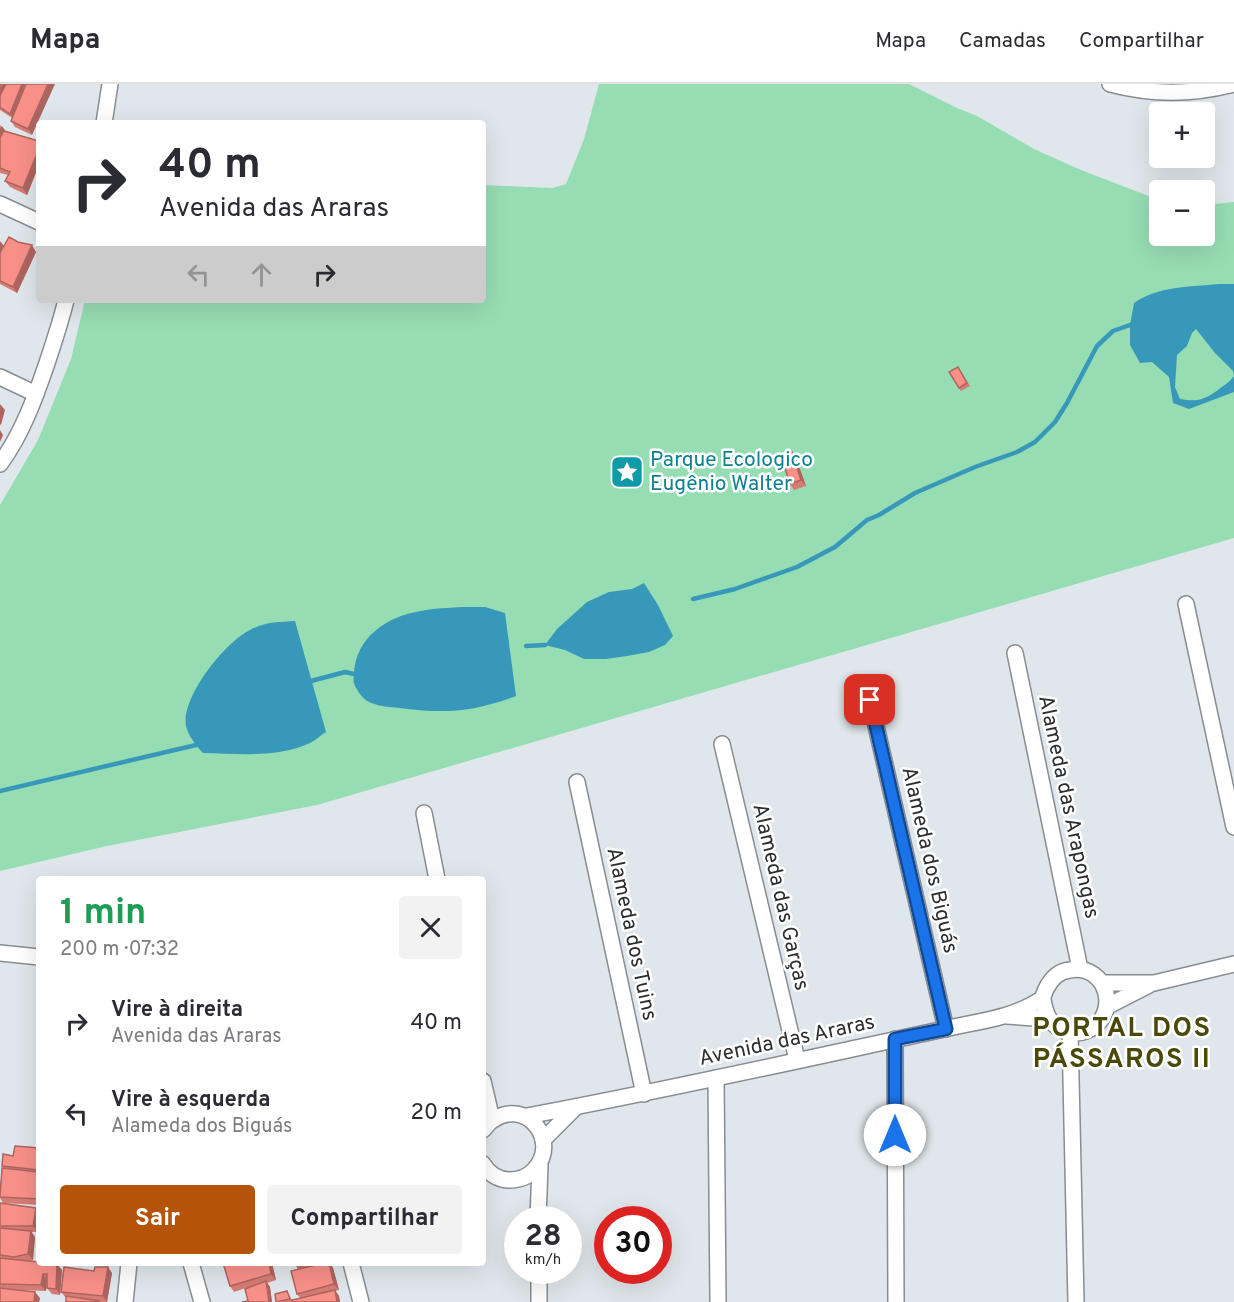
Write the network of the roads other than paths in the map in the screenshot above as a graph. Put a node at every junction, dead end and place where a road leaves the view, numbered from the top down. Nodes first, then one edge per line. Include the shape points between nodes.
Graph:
1 (1110, 84) edge
2 (1234, 84) edge
3 (107, 85) edge
4 (104, 120) edge
5 (0, 204) edge
6 (36, 221) edge
7 (65, 303) edge
8 (0, 377) edge
9 (36, 394) junction
10 (0, 464) edge
11 (1186, 604) dead end
12 (1015, 652) dead end
13 (870, 700) dead end
14 (722, 744) dead end
15 (577, 782) dead end
16 (424, 813) dead end
17 (1234, 827) edge
18 (436, 876) edge
19 (0, 953) edge
20 (36, 957) edge
21 (1234, 964) edge
22 (1080, 969) junction
23 (1102, 983) junction
24 (1154, 983) junction
25 (1042, 999) junction
26 (1108, 1006) junction
27 (1007, 1016) junction
28 (1049, 1019) junction
29 (946, 1029) junction
30 (1070, 1033) junction
31 (895, 1039) junction
32 (797, 1060) junction
33 (716, 1078) junction
34 (644, 1094) junction
35 (576, 1107) junction
36 (527, 1116) junction
37 (487, 1125) edge
38 (543, 1140) junction
39 (540, 1165) junction
40 (486, 1169) edge
41 (539, 1206) edge
42 (129, 1266) edge
43 (192, 1266) edge
44 (352, 1266) edge
45 (539, 1284) edge
46 (125, 1302) edge
47 (202, 1302) edge
48 (361, 1302) edge
49 (539, 1302) edge
50 (718, 1302) edge
51 (896, 1302) edge
52 (1076, 1302) edge

1 - 2 street via 1148,92 1180,93
3 - 4 street
5 - 6 street
7 - 9 street
8 - 9 street
9 - 10 street
11 - 17 street
12 - 22 street, Alameda das Arapongas
13 - 29 street, Alameda dos Biguás
14 - 32 street, Alameda das Garças
15 - 34 street, Alameda dos Tuins
16 - 18 street
19 - 20 street
21 - 24 street
22 - 23 street
22 - 25 street via 1059,974
23 - 24 street
23 - 26 street
24 - 26 street
25 - 27 street
25 - 28 street
26 - 30 street via 1094,1028
27 - 28 street
27 - 29 street, Avenida das Araras
28 - 30 street
29 - 31 street, Avenida das Araras
30 - 52 street
31 - 32 street, Avenida das Araras
31 - 51 street
32 - 33 street, Avenida das Araras
33 - 34 street, Avenida das Araras
33 - 50 street
34 - 35 street, Avenida das Araras
35 - 36 street, Avenida das Araras
35 - 38 street
36 - 37 street, Avenida das Araras via 504,1115
36 - 38 street
38 - 39 street
39 - 40 street via 519,1180 494,1176
39 - 41 street
42 - 46 street
43 - 47 street
44 - 48 street
45 - 49 street

